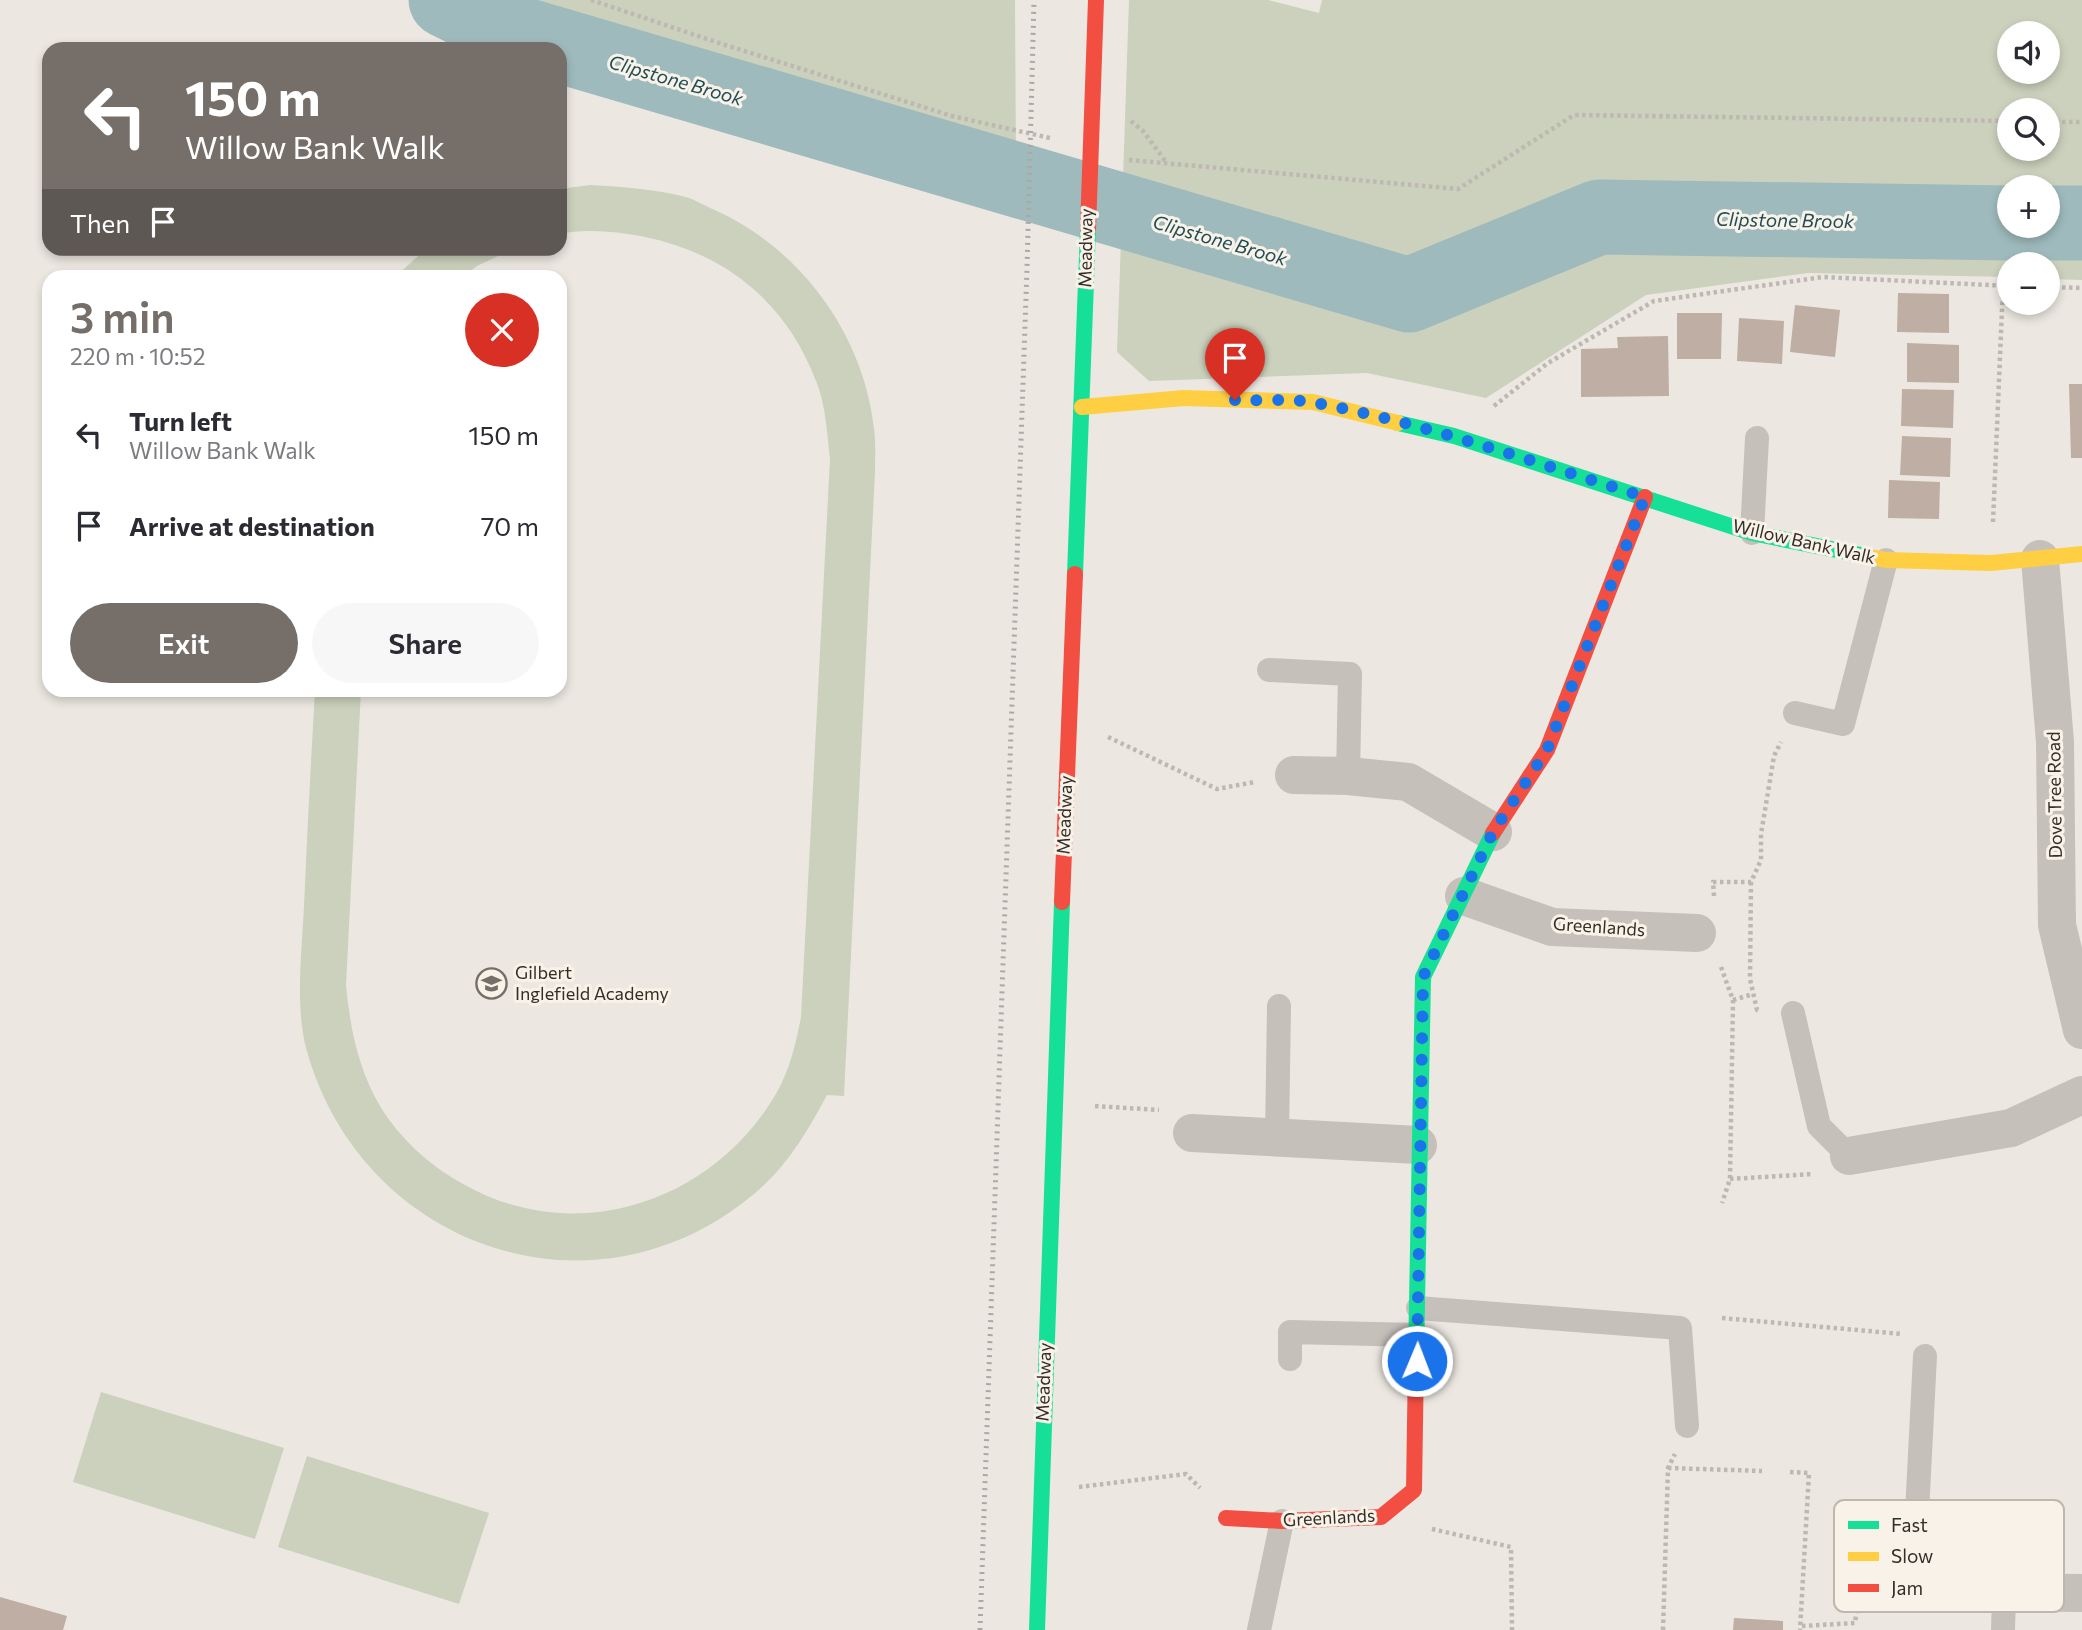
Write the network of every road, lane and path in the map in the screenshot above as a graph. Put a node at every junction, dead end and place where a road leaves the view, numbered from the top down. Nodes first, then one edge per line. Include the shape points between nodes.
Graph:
1 (591, 0) edge
2 (1096, 0) edge
3 (1997, 121) edge
4 (2060, 122) edge
5 (2082, 122) edge
6 (1055, 139) dead end
7 (1088, 160) junction
8 (1997, 286) edge
9 (2060, 287) edge
10 (2082, 288) edge
11 (2004, 315) edge
12 (1082, 407) junction
13 (1454, 436) junction
14 (1757, 438) dead end
15 (1645, 497) junction
16 (1752, 533) junction
17 (2082, 554) edge
18 (2040, 559) junction
19 (1886, 560) junction
20 (1991, 562) junction
21 (1269, 670) dead end
22 (1795, 713) joint
23 (1068, 718) junction
24 (1294, 775) joint
25 (1348, 776) junction
26 (1493, 832) junction
27 (1751, 882) junction
28 (1464, 896) junction
29 (1697, 933) junction
30 (1753, 994) junction
31 (1733, 1000) junction
32 (1279, 1006) dead end
33 (1793, 1013) joint
34 (2082, 1030) edge
35 (2082, 1095) edge
36 (1055, 1103) junction
37 (1192, 1133) joint
38 (1278, 1137) junction
39 (1418, 1145) junction
40 (1849, 1156) junction
41 (1730, 1179) junction
42 (1722, 1203) dead end
43 (1418, 1308) junction
44 (1721, 1318) dead end
45 (1417, 1335) junction
46 (1925, 1356) joint
47 (1290, 1359) dead end
48 (1687, 1426) dead end
49 (1762, 1471) dead end
50 (1790, 1472) dead end
51 (1040, 1492) junction
52 (1918, 1500) edge
53 (1381, 1517) junction
54 (1226, 1518) joint
55 (1282, 1521) junction
56 (2064, 1593) edge
57 (2082, 1593) edge
58 (1856, 1612) edge
59 (2003, 1612) edge
60 (1801, 1628) edge
61 (1037, 1630) edge
62 (1259, 1630) edge
63 (1512, 1630) edge
64 (1663, 1630) edge
65 (2003, 1630) edge

1 - 6 path via 952,116
2 - 7 street, Meadway
3 - 7 path via 1574,116 1458,189
4 - 5 path
7 - 12 street, Meadway
8 - 13 path via 1823,277 1654,301 1548,363
9 - 10 path
11 - 20 path
12 - 13 street, Willow Bank Walk via 1184,398 1313,402
12 - 23 street, Meadway
13 - 15 street, Willow Bank Walk
14 - 16 lane
15 - 16 street, Willow Bank Walk
15 - 26 street, Greenlands via 1547,750
16 - 19 street, Willow Bank Walk
17 - 18 street, Willow Bank Walk
18 - 20 street, Willow Bank Walk
18 - 34 street, Dove Tree Road via 2055,742 2057,925
19 - 20 street, Willow Bank Walk
19 - 22 lane via 1843,724
21 - 25 lane via 1350,674
22 - 27 path via 1774,756 1761,860
23 - 24 path via 1217,789
23 - 36 street, Meadway
24 - 25 street
25 - 26 street via 1408,782
26 - 28 street, Greenlands
27 - 29 path via 1713,882 1714,915
27 - 30 path
28 - 29 street, Greenlands via 1552,927
28 - 39 street, Greenlands via 1423,977
29 - 31 path via 1713,946
30 - 31 path
30 - 33 path via 1757,1010
31 - 41 path
32 - 38 lane
33 - 40 lane via 1819,1126
35 - 40 street via 2011,1128
36 - 37 path via 1170,1110
36 - 51 street, Meadway
37 - 38 street
38 - 39 street
39 - 43 street, Greenlands
40 - 41 path via 1845,1172
41 - 42 path
43 - 45 street, Greenlands
43 - 48 lane via 1680,1328
44 - 46 path via 1906,1334
45 - 47 lane via 1290,1332
45 - 53 street, Greenlands via 1414,1490
46 - 52 lane
49 - 64 path via 1668,1468
50 - 60 path via 1809,1473
51 - 54 path via 1186,1474
51 - 61 street, Meadway
53 - 55 street, Greenlands
53 - 63 path via 1511,1548
54 - 55 street, Greenlands
55 - 62 lane
56 - 57 street
58 - 60 path via 1855,1623
59 - 65 lane

